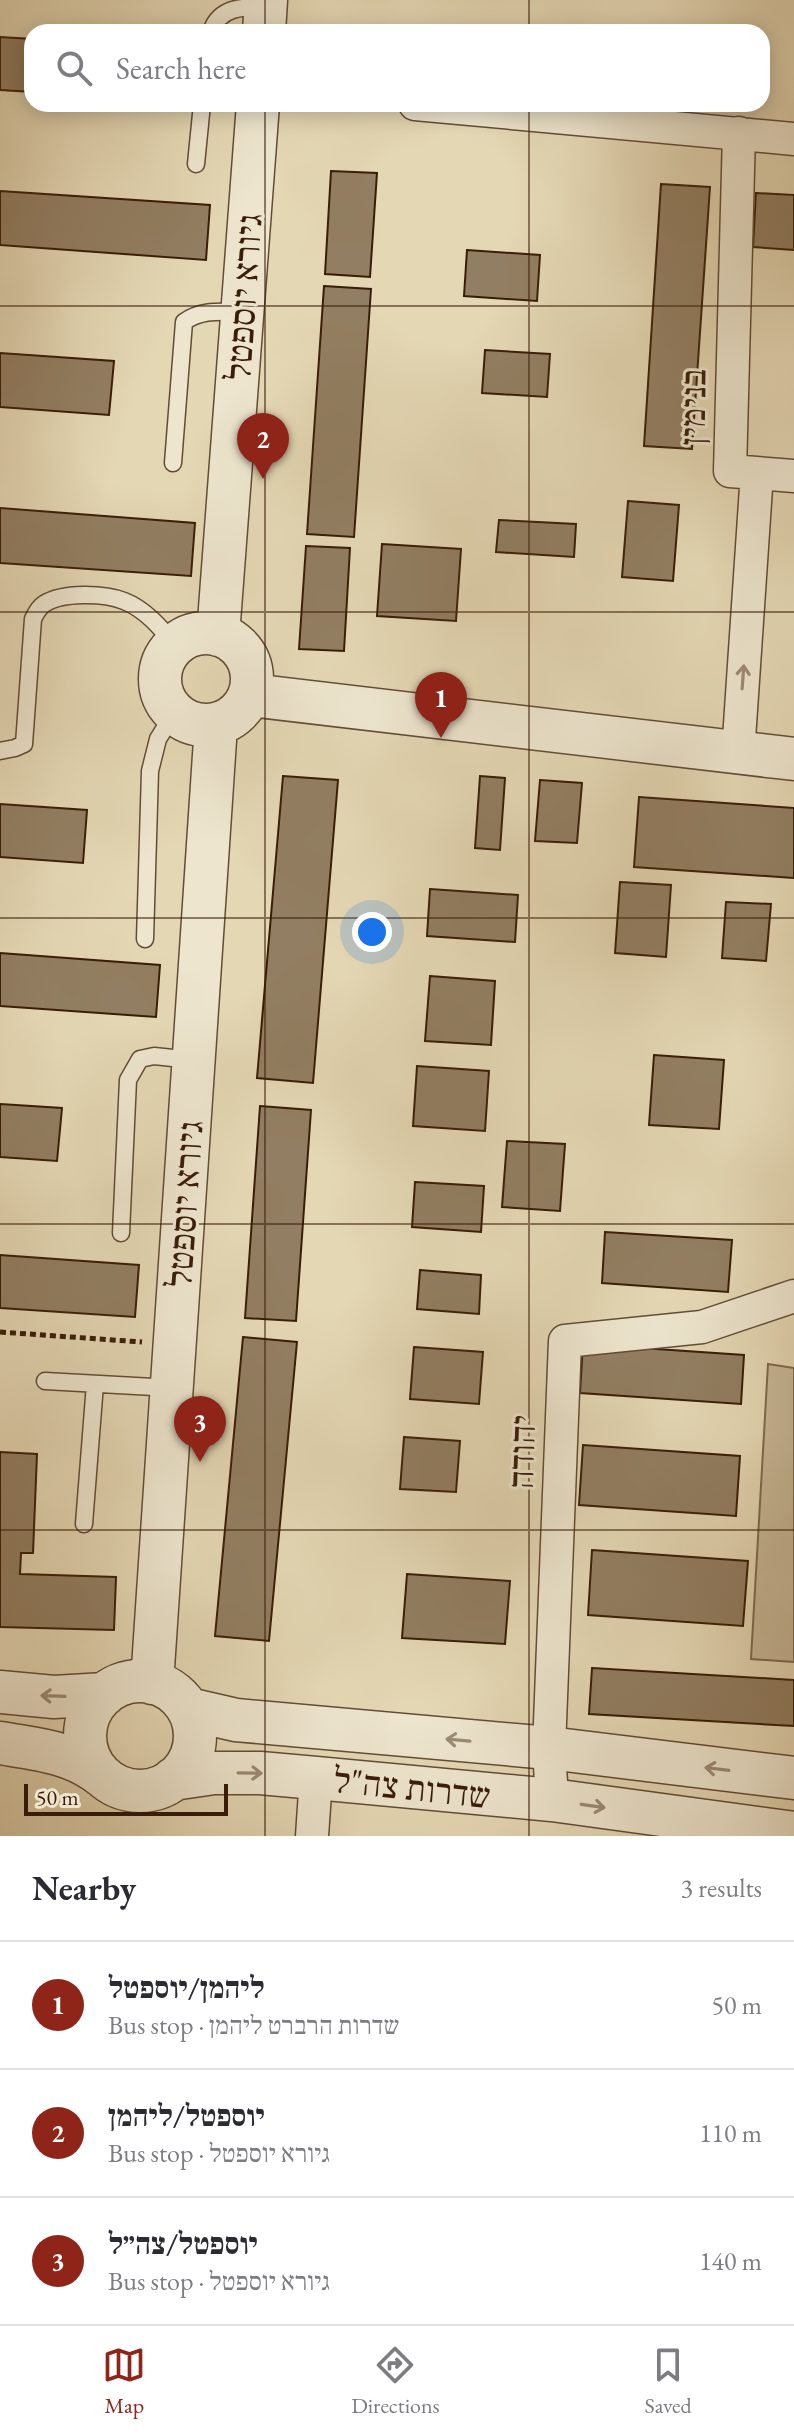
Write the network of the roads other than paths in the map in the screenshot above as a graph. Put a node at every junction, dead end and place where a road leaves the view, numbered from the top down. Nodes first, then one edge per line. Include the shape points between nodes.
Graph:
1 (265, 13) edge
2 (216, 24) edge
3 (201, 112) edge
4 (257, 112) edge
5 (504, 112) edge
6 (739, 133) junction
7 (794, 139) edge
8 (196, 164) dead end
9 (242, 312) junction
10 (173, 463) dead end
11 (757, 473) junction
12 (794, 476) edge
13 (218, 635) junction
14 (175, 645) junction
15 (250, 695) junction
16 (174, 713) junction
17 (216, 725) junction
18 (0, 751) edge
19 (738, 754) junction
20 (794, 759) edge
21 (145, 939) dead end
22 (194, 1060) junction
23 (121, 1233) dead end
24 (794, 1296) edge
25 (45, 1381) dead end
26 (95, 1384) junction
27 (172, 1388) junction
28 (84, 1524) dead end
29 (152, 1683) junction
30 (0, 1692) edge
31 (105, 1694) junction
32 (188, 1709) junction
33 (0, 1743) edge
34 (549, 1748) junction
35 (102, 1776) junction
36 (316, 1778) junction
37 (794, 1778) edge
38 (173, 1779) junction
39 (552, 1800) junction
40 (794, 1833) edge
41 (312, 1836) edge

1 - 2 lane via 233,9
3 - 8 lane
4 - 9 street, גיורא יוספטל
5 - 6 street
6 - 7 street
6 - 11 street, בנימין via 730,471
9 - 10 lane via 204,312 184,322
9 - 13 street, גיורא יוספטל
11 - 12 street
19 -> 11 street, בנימין
13 - 14 street via 188,637
13 - 15 street via 243,651 253,680
14 - 16 street via 161,672 165,701
14 - 18 lane via 155,622 124,601 70,597 45,603 33,619 24,744
15 - 17 street via 231,719
15 - 19 street
16 - 17 street via 201,726
16 - 21 lane via 158,739 150,771
17 - 22 street, גיורא יוספטל
19 - 20 street
22 - 23 lane via 140,1059 128,1080
22 - 27 street, גיורא יוספטל
24 - 34 street, יהודה via 702,1327 565,1341
25 - 26 lane
26 - 27 lane
26 - 28 lane
27 - 29 street, גיורא יוספטל
29 - 31 street via 134,1681
29 - 32 street via 179,1697
31 -> 30 street
31 - 35 street via 86,1727 91,1761
34 -> 32 street, שדרות צה"ל via 236,1720
32 - 38 street via 195,1741 191,1757
33 - 35 street via 72,1756
37 -> 34 street, שדרות צה"ל
34 - 39 street, יהודה
35 - 38 street via 133,1791 151,1790
38 -> 36 street, שדרות צה"ל via 214,1773
36 - 39 street, שדרות צה"ל
36 - 41 street
39 -> 40 street, שדרות צה"ל

